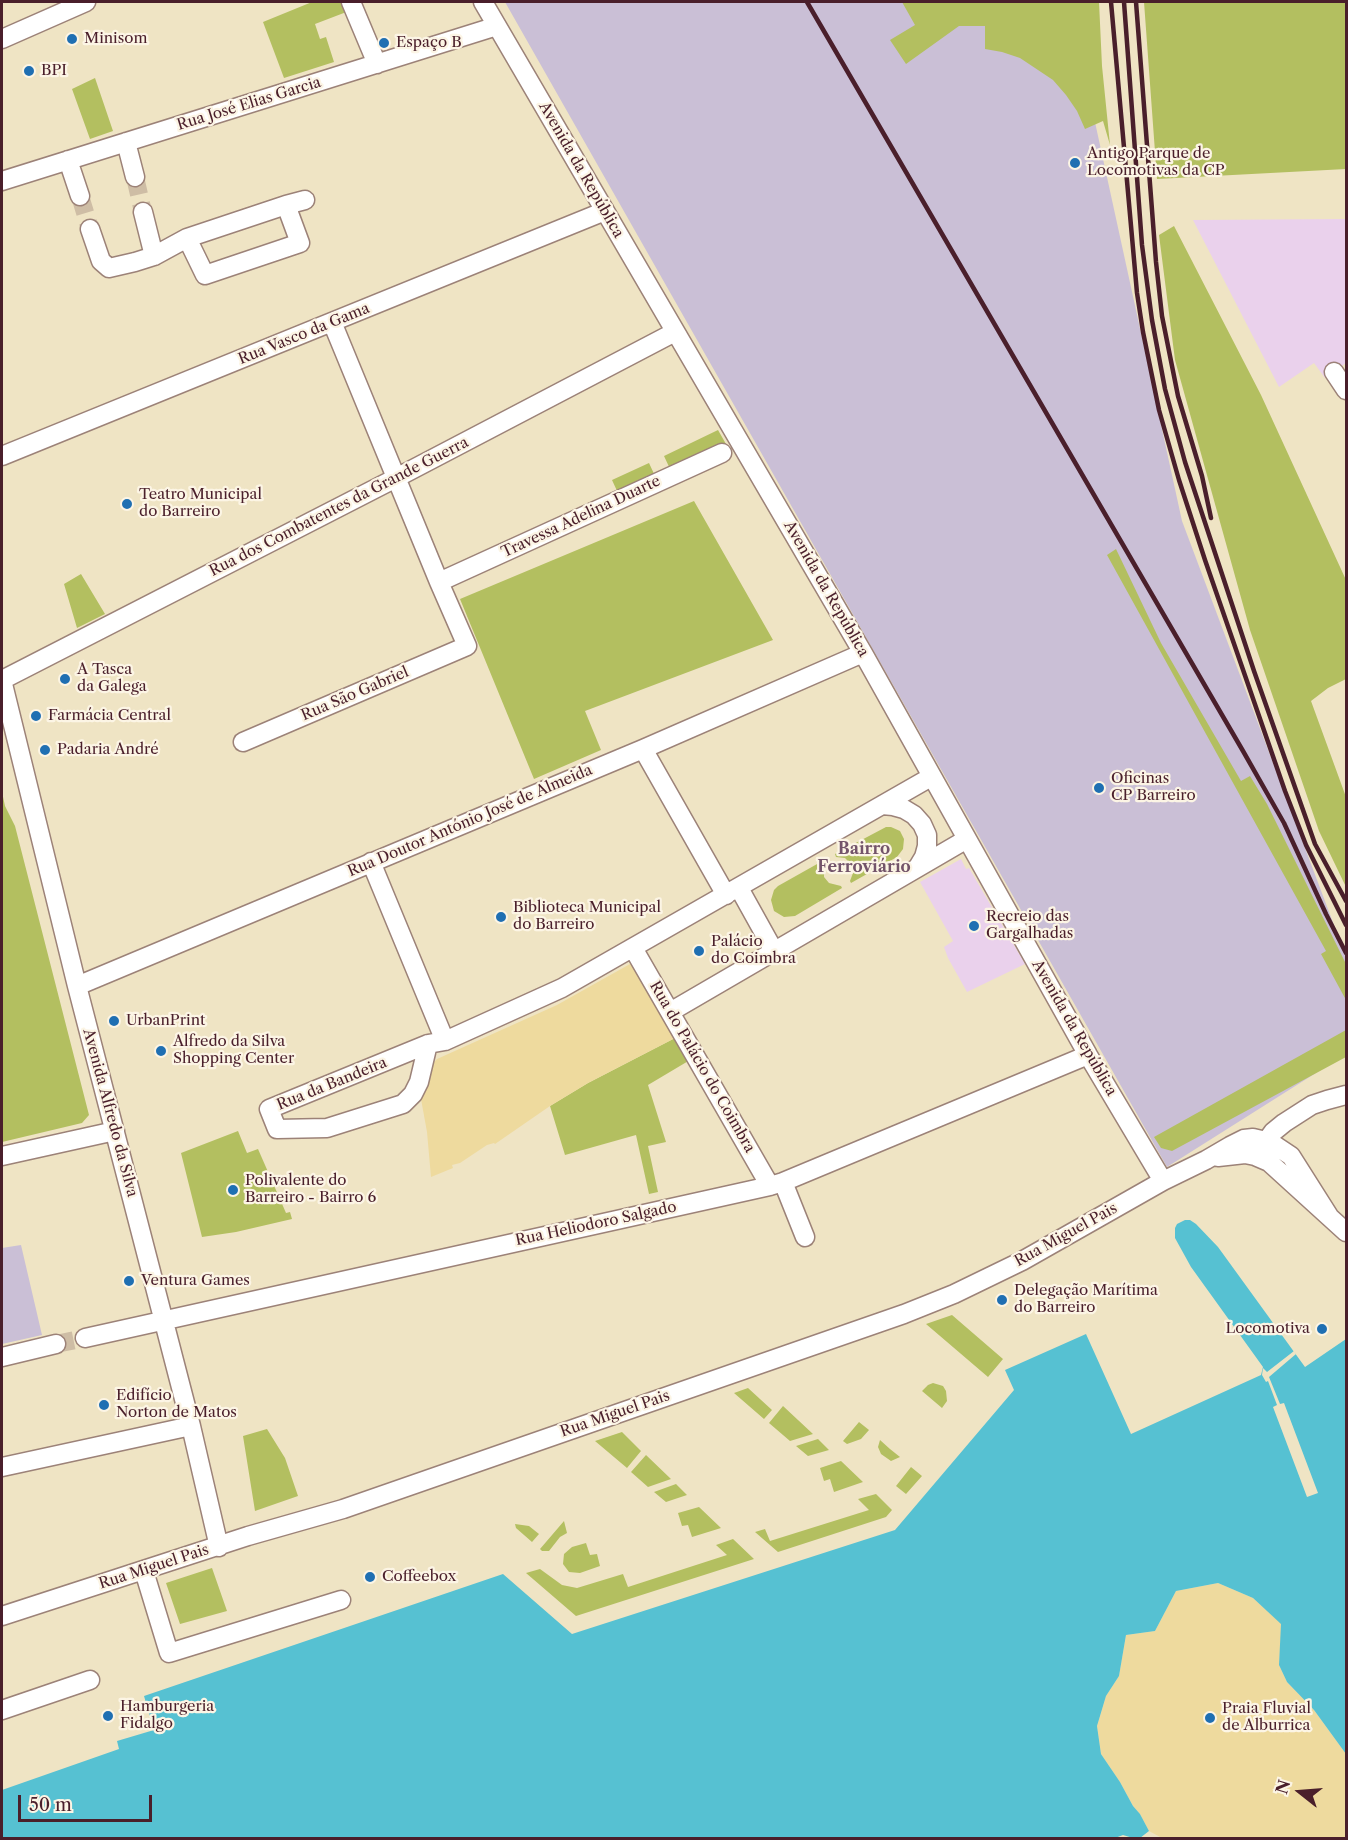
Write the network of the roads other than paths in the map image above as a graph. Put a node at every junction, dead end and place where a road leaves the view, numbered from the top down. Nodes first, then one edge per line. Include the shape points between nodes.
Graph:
1 (86, 2) edge
2 (483, 2) edge
3 (357, 3) edge
4 (497, 26) junction
5 (2, 39) edge
6 (377, 64) junction
7 (126, 142) junction
8 (68, 160) junction
9 (135, 177) tunnel mouth
10 (2, 181) edge
11 (80, 196) tunnel mouth
12 (305, 200) dead end
13 (286, 206) junction
14 (605, 211) junction
15 (143, 212) tunnel mouth
16 (90, 229) tunnel mouth
17 (187, 238) junction
18 (154, 256) junction
19 (332, 322) junction
20 (675, 332) junction
21 (1334, 372) dead end
22 (1347, 390) edge
23 (722, 453) dead end
24 (2, 456) edge
25 (396, 478) junction
26 (439, 582) junction
27 (863, 653) junction
28 (2, 680) edge
29 (243, 741) dead end
30 (643, 749) junction
31 (931, 777) junction
32 (882, 806) junction
33 (967, 839) junction
34 (371, 862) junction
35 (918, 867) junction
36 (732, 891) junction
37 (633, 948) junction
38 (774, 951) junction
39 (77, 986) junction
40 (670, 1012) junction
41 (436, 1043) junction
42 (1088, 1055) junction
43 (1347, 1095) edge
44 (115, 1131) junction
45 (1265, 1141) junction
46 (2, 1156) edge
47 (1256, 1156) junction
48 (1206, 1160) junction
49 (1163, 1181) junction
50 (777, 1184) junction
51 (1329, 1216) junction
52 (1347, 1232) edge
53 (805, 1237) dead end
54 (163, 1321) junction
55 (86, 1338) tunnel mouth
56 (56, 1344) tunnel mouth
57 (2, 1357) edge
58 (191, 1426) junction
59 (2, 1467) edge
60 (219, 1547) junction
61 (144, 1571) junction
62 (341, 1600) dead end
63 (2, 1616) edge
64 (90, 1680) dead end
65 (2, 1710) edge

1 - 5 street
2 - 4 street, Avenida da República
3 - 6 street
4 - 6 street, Rua José Elias Garcia
4 - 14 street, Avenida da República
6 - 7 street, Rua José Elias Garcia
7 - 8 street, Rua José Elias Garcia
7 - 9 street
8 - 10 street, Rua José Elias Garcia
8 - 11 street
12 - 13 street
13 - 17 street
13 - 17 street via 300,243 206,275
14 - 19 street, Rua Vasco da Gama
14 - 20 street, Avenida da República
15 - 18 street
16 - 18 street via 101,261 109,268
17 - 18 street
19 - 24 street, Rua Vasco da Gama
19 - 25 street
20 - 25 street, Rua dos Combatentes da Grande Guerra
20 - 27 street, Avenida da República
21 - 22 street
23 - 26 street, Travessa Adelina Duarte
25 - 26 street
25 - 28 street, Rua dos Combatentes da Grande Guerra
26 - 29 street, Rua São Gabriel via 467,646
27 - 30 street, Rua Doutor António José de Almeida
27 - 31 street, Avenida da República
28 - 39 street, Avenida Alfredo da Silva
30 - 34 street, Rua Doutor António José de Almeida
30 - 36 street
31 - 32 street, Rua da Bandeira
31 - 33 street, Avenida da República
32 - 35 street via 904,809 922,824 927,846
32 - 36 street, Rua da Bandeira
33 - 35 street
33 - 42 street, Avenida da República
34 - 39 street, Rua Doutor António José de Almeida
34 - 41 street
35 - 38 street
36 - 37 street, Rua da Bandeira
36 - 38 street
37 - 40 street, Rua do Palácio do Coimbra
37 - 41 street, Rua da Bandeira via 562,988
38 - 40 street
39 - 44 street, Avenida Alfredo da Silva
40 - 50 street, Rua do Palácio do Coimbra
41 - 41 street, Rua da Bandeira via 269,1109 277,1129 327,1128 403,1104 413,1094
42 - 49 street, Avenida da República
42 - 50 street, Rua Heliodoro Salgado
43 - 45 street via 1312,1105
44 - 46 street
44 - 54 street, Avenida Alfredo da Silva
45 - 47 street
45 - 48 street, Rua Miguel Pais via 1244,1139
45 - 51 street via 1296,1162
47 - 48 street, Rua Miguel Pais
47 - 51 street via 1278,1169
48 - 49 street, Rua Miguel Pais
49 - 60 street, Rua Miguel Pais via 1022,1261 904,1314 343,1509
50 - 53 street, Rua do Palácio do Coimbra
50 - 54 street, Rua Heliodoro Salgado
51 - 52 street
54 - 55 street, Rua Heliodoro Salgado
54 - 58 street, Avenida Alfredo da Silva
56 - 57 street
58 - 59 street
58 - 60 street, Avenida Alfredo da Silva
60 - 61 street, Rua Miguel Pais
61 - 62 street via 169,1653
61 - 63 street, Rua Miguel Pais
64 - 65 street

